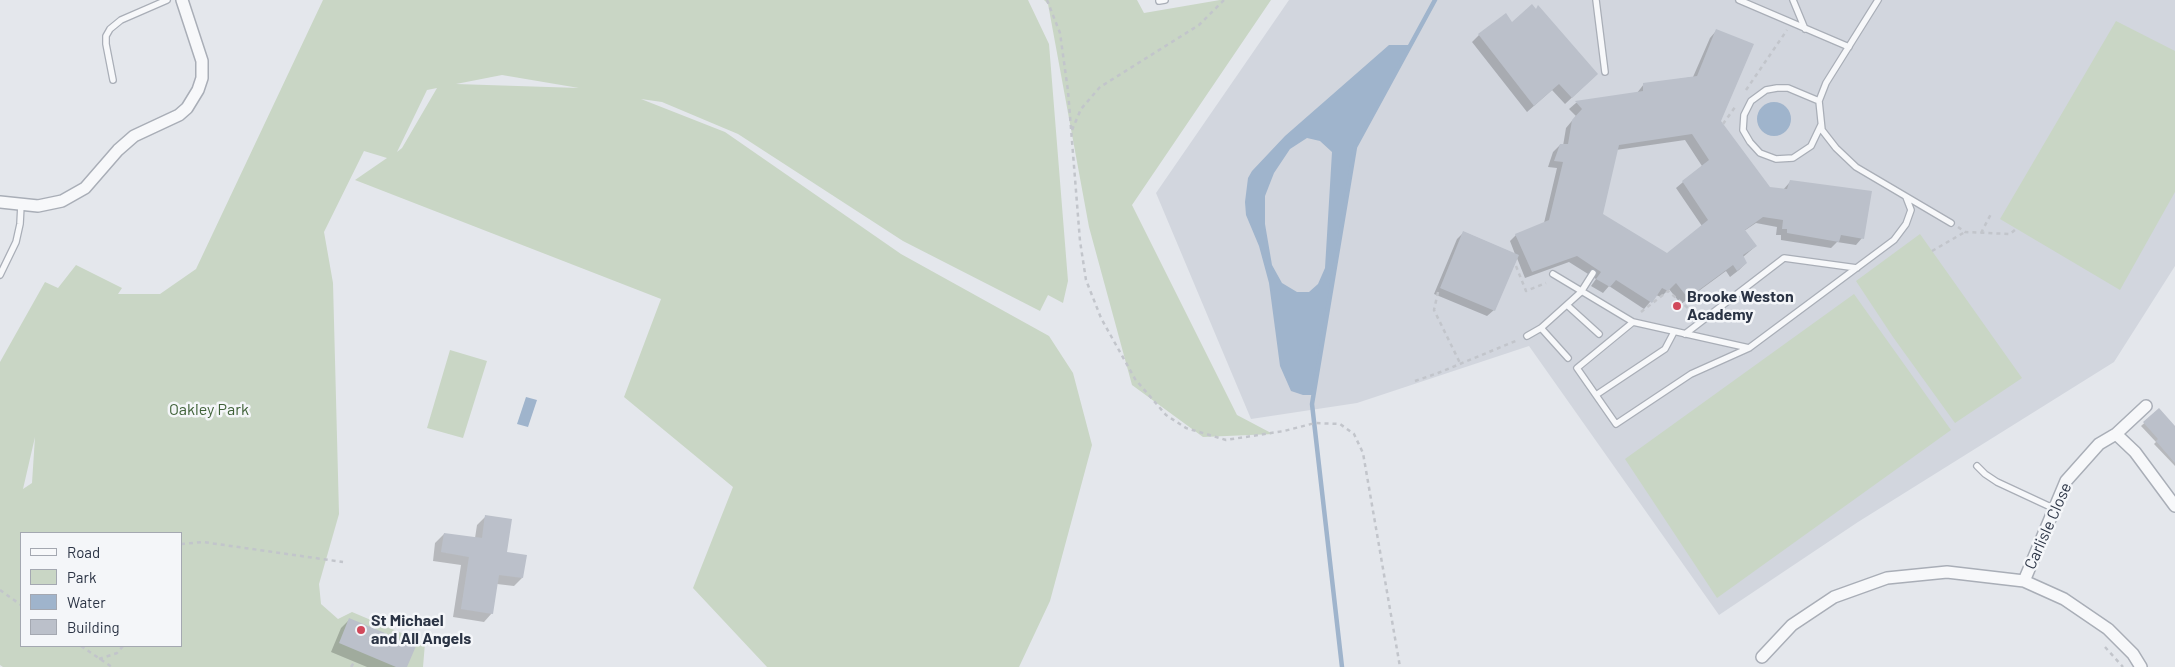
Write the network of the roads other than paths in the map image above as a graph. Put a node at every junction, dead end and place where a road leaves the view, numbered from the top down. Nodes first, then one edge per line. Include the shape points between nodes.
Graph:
1 (167, 0) edge
2 (182, 0) edge
3 (1166, 0) edge
4 (1596, 0) edge
5 (1739, 0) edge
6 (1793, 0) edge
7 (1878, 0) edge
8 (1159, 1) dead end
9 (1805, 29) junction
10 (1849, 47) junction
11 (1606, 72) dead end
12 (113, 80) dead end
13 (1819, 101) junction
14 (1821, 124) junction
15 (1906, 197) junction
16 (0, 202) edge
17 (21, 205) junction
18 (1951, 223) road end
19 (1857, 268) junction
20 (1593, 273) dead end
21 (1553, 274) dead end
22 (0, 275) edge
23 (1581, 292) junction
24 (1567, 305) junction
25 (1631, 322) junction
26 (1541, 328) junction
27 (1674, 332) junction
28 (1599, 334) dead end
29 (1684, 334) junction
30 (1528, 336) road end
31 (1749, 348) junction
32 (1568, 358) dead end
33 (1596, 394) junction
34 (2146, 406) dead end
35 (2116, 434) junction
36 (1977, 466) dead end
37 (2175, 506) edge
38 (2055, 509) junction
39 (2024, 582) junction
40 (1762, 657) dead end
41 (2141, 667) edge

1 - 12 lane via 121,20 110,29 106,44
2 - 17 street via 202,61 202,78 192,102 180,115 134,136 85,188 62,201 38,206
3 - 8 lane
4 - 11 lane
5 - 9 lane
6 - 9 lane
7 - 10 lane
9 - 10 lane
10 - 13 lane via 1826,83
13 - 14 lane
13 - 14 lane via 1788,88 1766,90 1751,101 1744,115 1744,130 1760,153 1776,159 1793,158 1811,146
14 - 15 lane via 1836,148 1856,167
15 - 18 lane
15 - 19 lane via 1911,210 1906,224 1894,240
16 - 17 street
17 - 22 lane via 16,242
19 - 29 lane via 1784,258
19 - 31 lane
20 - 23 lane
21 - 23 lane
23 - 24 lane
23 - 25 lane
24 - 26 lane
24 - 28 lane
25 - 27 lane
25 - 33 lane via 1577,368
26 - 30 lane
26 - 32 lane
27 - 29 lane
27 - 33 lane via 1665,349
29 - 31 lane
31 - 33 lane via 1691,374 1616,424
34 - 35 street, Carlisle Close
35 - 37 street via 2135,452
35 - 38 street, Carlisle Close via 2099,444 2066,481
36 - 38 lane via 1997,482
38 - 39 street, Carlisle Close
39 - 40 street via 1947,572 1887,578 1834,597 1792,625
39 - 41 street via 2064,599 2092,617 2127,648

